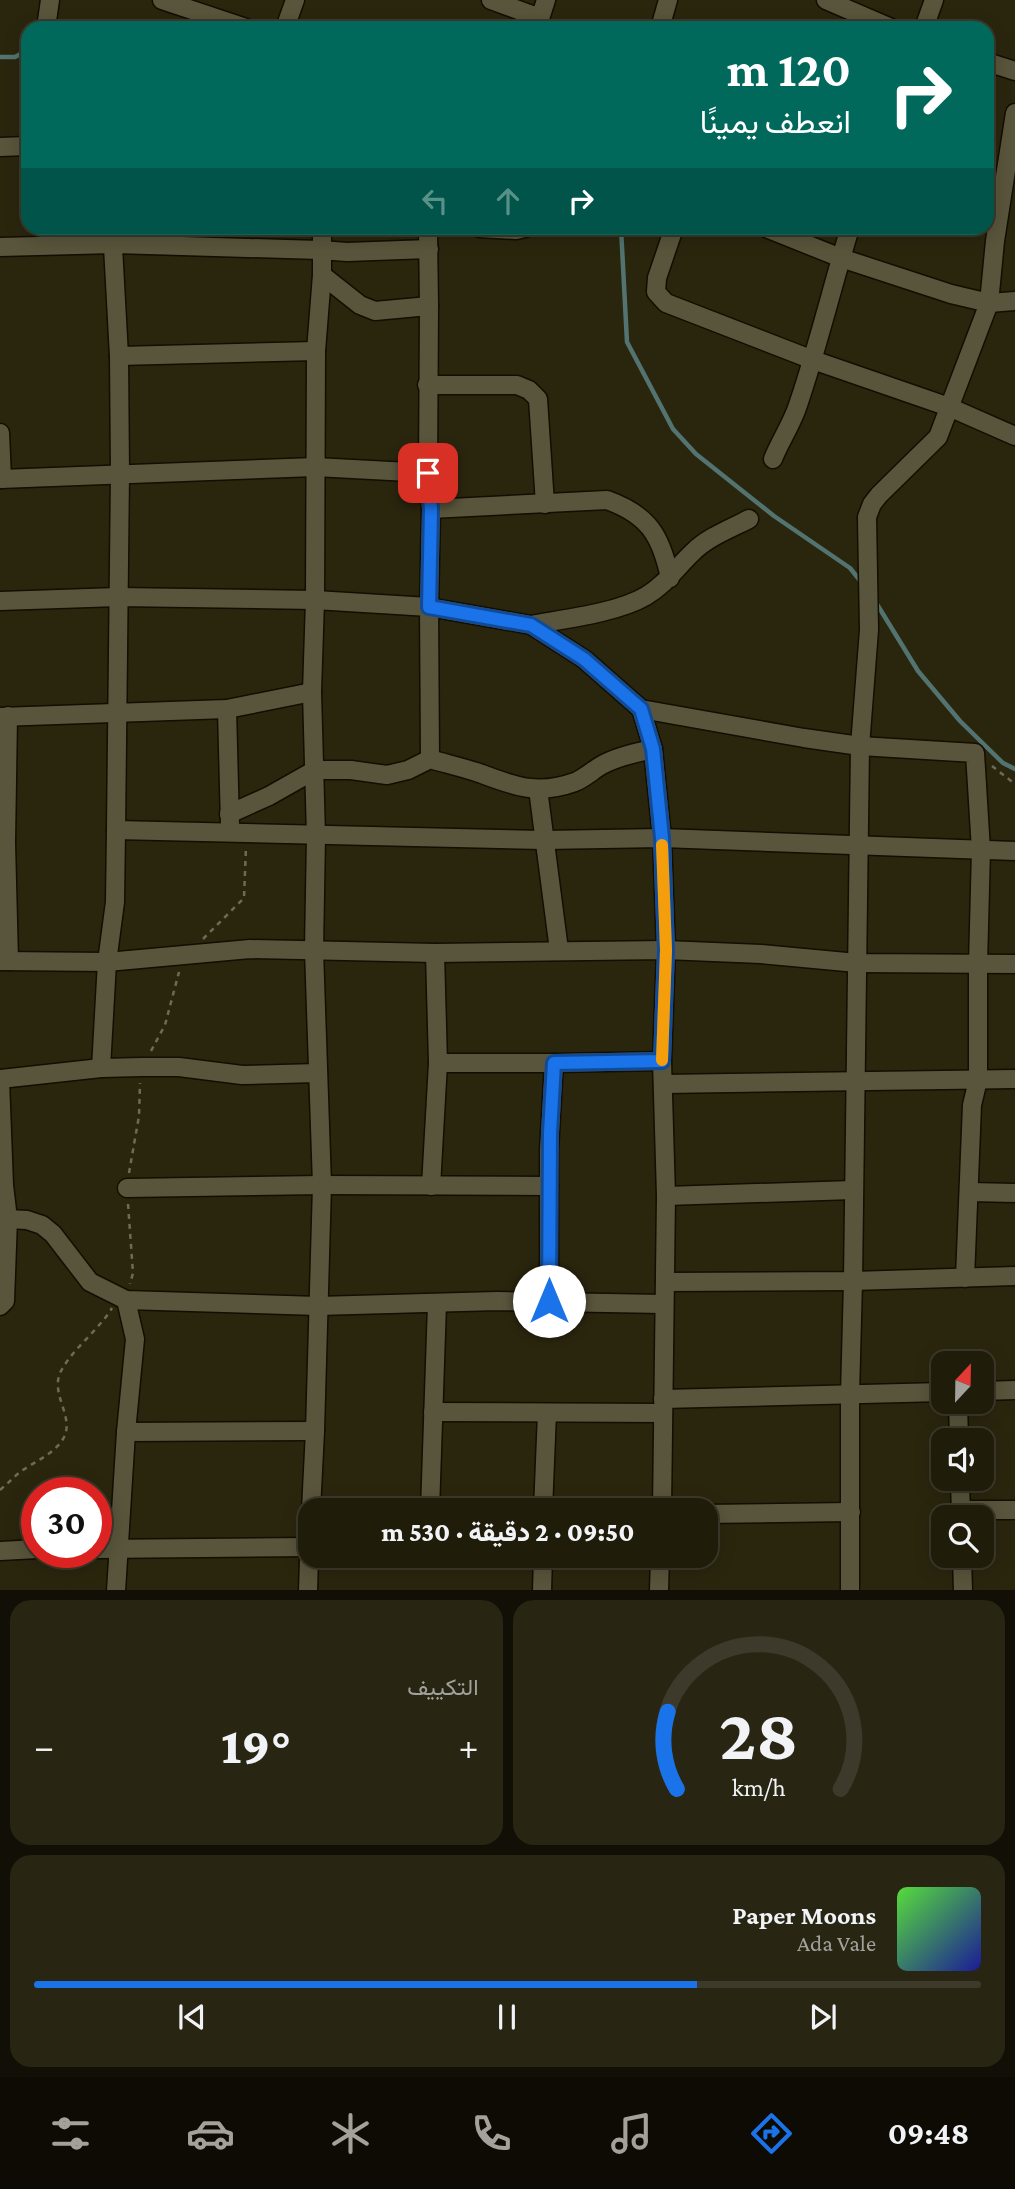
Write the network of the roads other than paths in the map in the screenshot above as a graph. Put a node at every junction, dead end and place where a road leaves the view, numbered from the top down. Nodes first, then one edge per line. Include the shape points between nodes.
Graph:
1 (50, 0) edge
2 (162, 0) edge
3 (295, 0) edge
4 (491, 0) edge
5 (546, 0) edge
6 (668, 0) edge
7 (825, 0) edge
8 (934, 0) edge
9 (47, 21) edge
10 (225, 21) edge
11 (288, 21) edge
12 (535, 21) edge
13 (540, 21) edge
14 (662, 21) edge
15 (874, 21) edge
16 (927, 21) edge
17 (994, 64) edge
18 (1015, 71) edge
19 (1015, 113) edge
20 (21, 146) edge
21 (0, 147) edge
22 (321, 235) edge
23 (428, 235) edge
24 (672, 235) edge
25 (784, 235) edge
26 (848, 235) edge
27 (113, 236) edge
28 (0, 247) edge
29 (429, 249) junction
30 (320, 250) junction
31 (841, 258) junction
32 (321, 275) junction
33 (1015, 301) edge
34 (989, 303) junction
35 (429, 306) junction
36 (316, 351) junction
37 (119, 356) junction
38 (813, 360) junction
39 (427, 385) junction
40 (949, 407) junction
41 (0, 433) edge
42 (1015, 436) edge
43 (773, 459) dead end
44 (316, 467) junction
45 (120, 473) junction
46 (428, 473) junction
47 (1, 479) edge
48 (545, 503) junction
49 (431, 509) junction
50 (748, 519) dead end
51 (670, 578) junction
52 (118, 597) junction
53 (315, 600) junction
54 (0, 601) edge
55 (429, 607) junction
56 (531, 625) junction
57 (312, 692) junction
58 (227, 709) junction
59 (641, 709) junction
60 (117, 712) junction
61 (4, 717) edge
62 (860, 746) junction
63 (653, 749) junction
64 (430, 759) junction
65 (315, 770) junction
66 (538, 789) junction
67 (229, 814) junction
68 (116, 830) junction
69 (239, 833) junction
70 (316, 836) junction
71 (662, 838) junction
72 (544, 840) junction
73 (3, 843) edge
74 (859, 844) junction
75 (981, 850) junction
76 (1015, 851) edge
77 (314, 950) junction
78 (559, 950) junction
79 (666, 950) junction
80 (435, 953) junction
81 (5, 961) edge
82 (107, 962) junction
83 (857, 962) junction
84 (1015, 964) edge
85 (978, 965) junction
86 (662, 1061) junction
87 (438, 1063) junction
88 (554, 1063) junction
89 (101, 1068) junction
90 (318, 1073) junction
91 (1015, 1079) edge
92 (0, 1080) edge
93 (978, 1080) junction
94 (856, 1081) junction
95 (663, 1083) junction
96 (322, 1185) junction
97 (2, 1186) edge
98 (431, 1186) junction
99 (549, 1186) junction
100 (127, 1188) road end
101 (853, 1190) junction
102 (969, 1192) junction
103 (1015, 1193) edge
104 (666, 1196) junction
105 (8, 1219) junction
106 (1015, 1276) edge
107 (965, 1278) junction
108 (853, 1281) junction
109 (665, 1282) junction
110 (122, 1298) junction
111 (549, 1301) junction
112 (437, 1304) junction
113 (663, 1304) junction
114 (0, 1306) edge
115 (318, 1306) junction
116 (1015, 1390) edge
117 (994, 1391) edge
118 (931, 1392) edge
119 (850, 1395) junction
120 (663, 1406) junction
121 (433, 1412) junction
122 (547, 1413) junction
123 (315, 1431) junction
124 (126, 1432) junction
125 (312, 1498) edge
126 (430, 1498) edge
127 (543, 1498) edge
128 (662, 1498) edge
129 (1015, 1510) edge
130 (994, 1511) edge
131 (851, 1512) junction
132 (718, 1514) edge
133 (298, 1547) edge
134 (112, 1549) edge
135 (120, 1549) junction
136 (21, 1550) edge
137 (0, 1551) edge
138 (309, 1568) edge
139 (542, 1568) edge
140 (660, 1568) edge
141 (962, 1568) edge
142 (116, 1590) edge
143 (308, 1590) edge
144 (541, 1590) edge
145 (659, 1590) edge
146 (850, 1590) edge
147 (963, 1590) edge

1 - 9 street
2 - 10 street
3 - 11 street
4 - 12 street
5 - 13 street
6 - 14 street
7 - 15 street
8 - 16 street
17 - 18 street
19 - 34 street
20 - 21 street
22 - 30 street
23 - 29 street
24 - 38 street via 657,278 656,292 666,303
25 - 31 street
26 - 31 street
27 - 28 street
27 - 30 street
27 - 37 street
29 - 30 street
29 - 35 street
30 - 32 street
31 - 34 street
31 - 38 street
32 - 35 street via 374,311
32 - 36 street
33 - 34 street
34 - 40 street
35 - 39 street
36 - 37 street
36 - 44 street
37 - 45 street
38 - 40 street
38 - 43 street via 797,409
39 - 46 street
39 - 48 street via 517,385 538,399
40 - 42 street
40 - 62 street via 937,437 879,495 867,517 869,630
41 - 47 street
44 - 45 street
44 - 46 street
44 - 53 street
45 - 47 street
45 - 52 street
46 - 49 street
48 - 49 street
48 - 51 street via 607,500 623,506 656,535
49 - 55 street
50 - 51 street via 703,544
51 - 56 street via 645,597 623,605
52 - 53 street
52 - 54 street
52 - 60 street
53 - 55 street
53 - 57 street
55 - 56 street
55 - 64 street
56 - 59 street via 584,659
57 - 58 street
57 - 65 street
58 - 60 street
58 - 67 street
59 - 62 street
59 - 63 street
60 - 61 street
60 - 68 street
61 - 73 street
62 - 74 street
62 - 75 street via 975,753
63 - 66 street via 609,762 563,786
63 - 71 street
64 - 65 street via 387,775
64 - 66 street via 504,784
65 - 67 street
65 - 70 street
66 - 72 street
67 - 69 street
68 - 69 street
68 - 82 street via 115,902
69 - 70 street
70 - 72 street
70 - 77 street
71 - 72 street
71 - 74 street
71 - 79 street
72 - 78 street
73 - 81 street
74 - 75 street
74 - 83 street
75 - 76 street
75 - 85 street
77 - 80 street
77 - 82 street via 250,949
77 - 90 street
78 - 79 street
78 - 80 street
79 - 83 street
79 - 86 street
80 - 87 street
81 - 82 street
82 - 89 street
83 - 85 street
83 - 94 street
84 - 85 street
85 - 93 street
86 - 88 street
86 - 95 street
87 - 88 street
87 - 98 street
88 - 99 street
89 - 90 street via 179,1067 242,1075
89 - 92 street
90 - 96 street
91 - 93 street
92 - 97 street
93 - 94 street
93 - 102 street via 972,1105
94 - 95 street
94 - 101 street
95 - 104 street
96 - 98 street
96 - 100 street
96 - 115 street
97 - 105 street
98 - 99 street
99 - 111 street
101 - 104 street
101 - 108 street
102 - 103 street
102 - 107 street
104 - 109 street
105 - 110 street via 42,1225 90,1282
105 - 114 street via 5,1301
106 - 107 street
107 - 108 street
108 - 109 street
108 - 119 street
109 - 113 street
110 - 115 street
110 - 124 street via 135,1339
111 - 112 street
111 - 113 street
112 - 115 street
112 - 121 street
113 - 120 street
115 - 123 street
116 - 117 street
118 - 119 street
119 - 120 street
119 - 131 street
120 - 122 street
120 - 128 street
121 - 122 street
121 - 126 street
122 - 127 street
123 - 124 street
123 - 125 street
124 - 135 street
129 - 130 street
131 - 132 street
131 - 146 street
133 - 135 street
134 - 135 street
135 - 142 street
136 - 137 street
138 - 143 street
139 - 144 street
140 - 145 street
141 - 147 street

